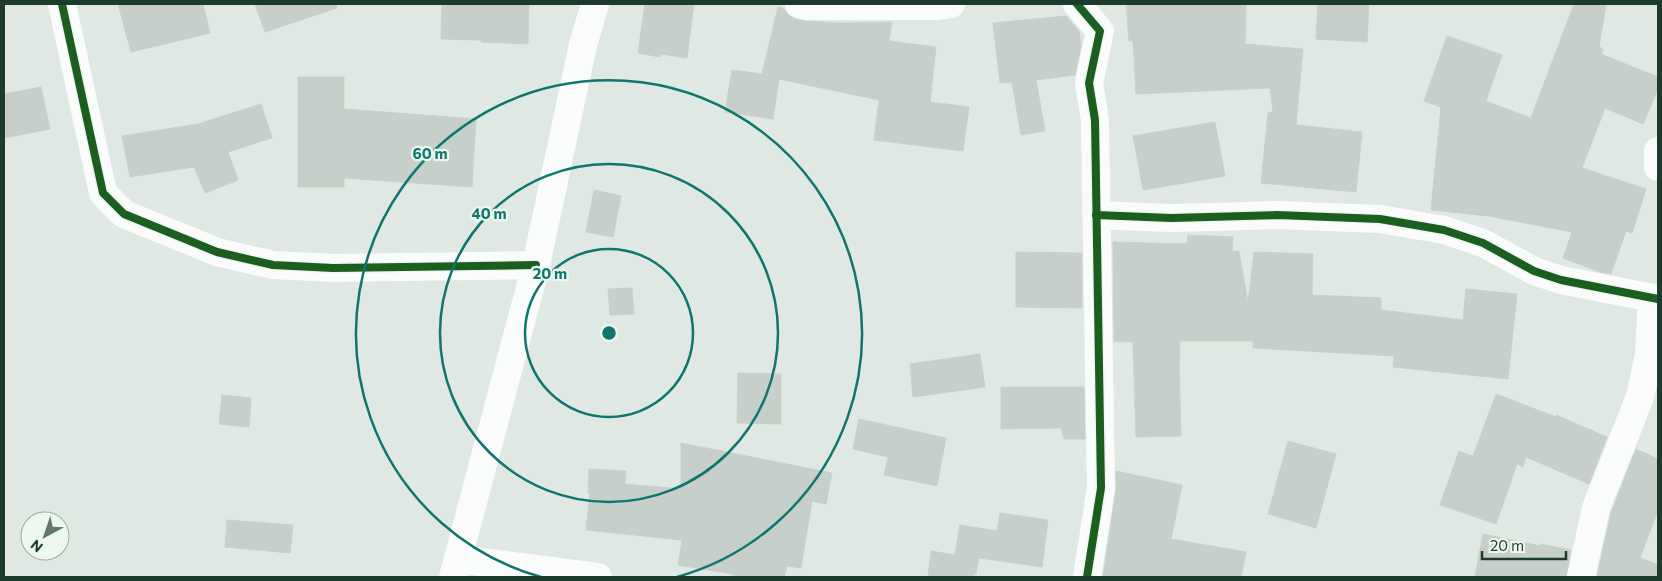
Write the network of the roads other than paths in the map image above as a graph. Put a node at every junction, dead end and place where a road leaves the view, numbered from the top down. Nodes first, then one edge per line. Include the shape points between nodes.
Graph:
1 (62, 4) edge
2 (595, 4) edge
3 (799, 4) edge
4 (951, 4) edge
5 (1077, 4) edge
6 (1658, 151) edge
7 (1658, 167) edge
8 (1096, 215) junction
9 (536, 265) junction
10 (1655, 299) edge
11 (456, 568) edge
12 (598, 577) edge
13 (1087, 577) edge
14 (1581, 577) edge

1 - 9 street via 103,193 124,214 217,252 273,265 333,268
2 - 9 street via 583,45
3 - 4 street
5 - 8 street via 1100,31 1089,84 1095,120
6 - 7 street
8 - 10 street via 1171,218 1277,215 1380,219 1444,230 1483,243 1534,271 1561,280
8 - 13 street via 1101,488
9 - 11 street
10 - 14 street via 1640,396 1596,508
11 - 12 street

